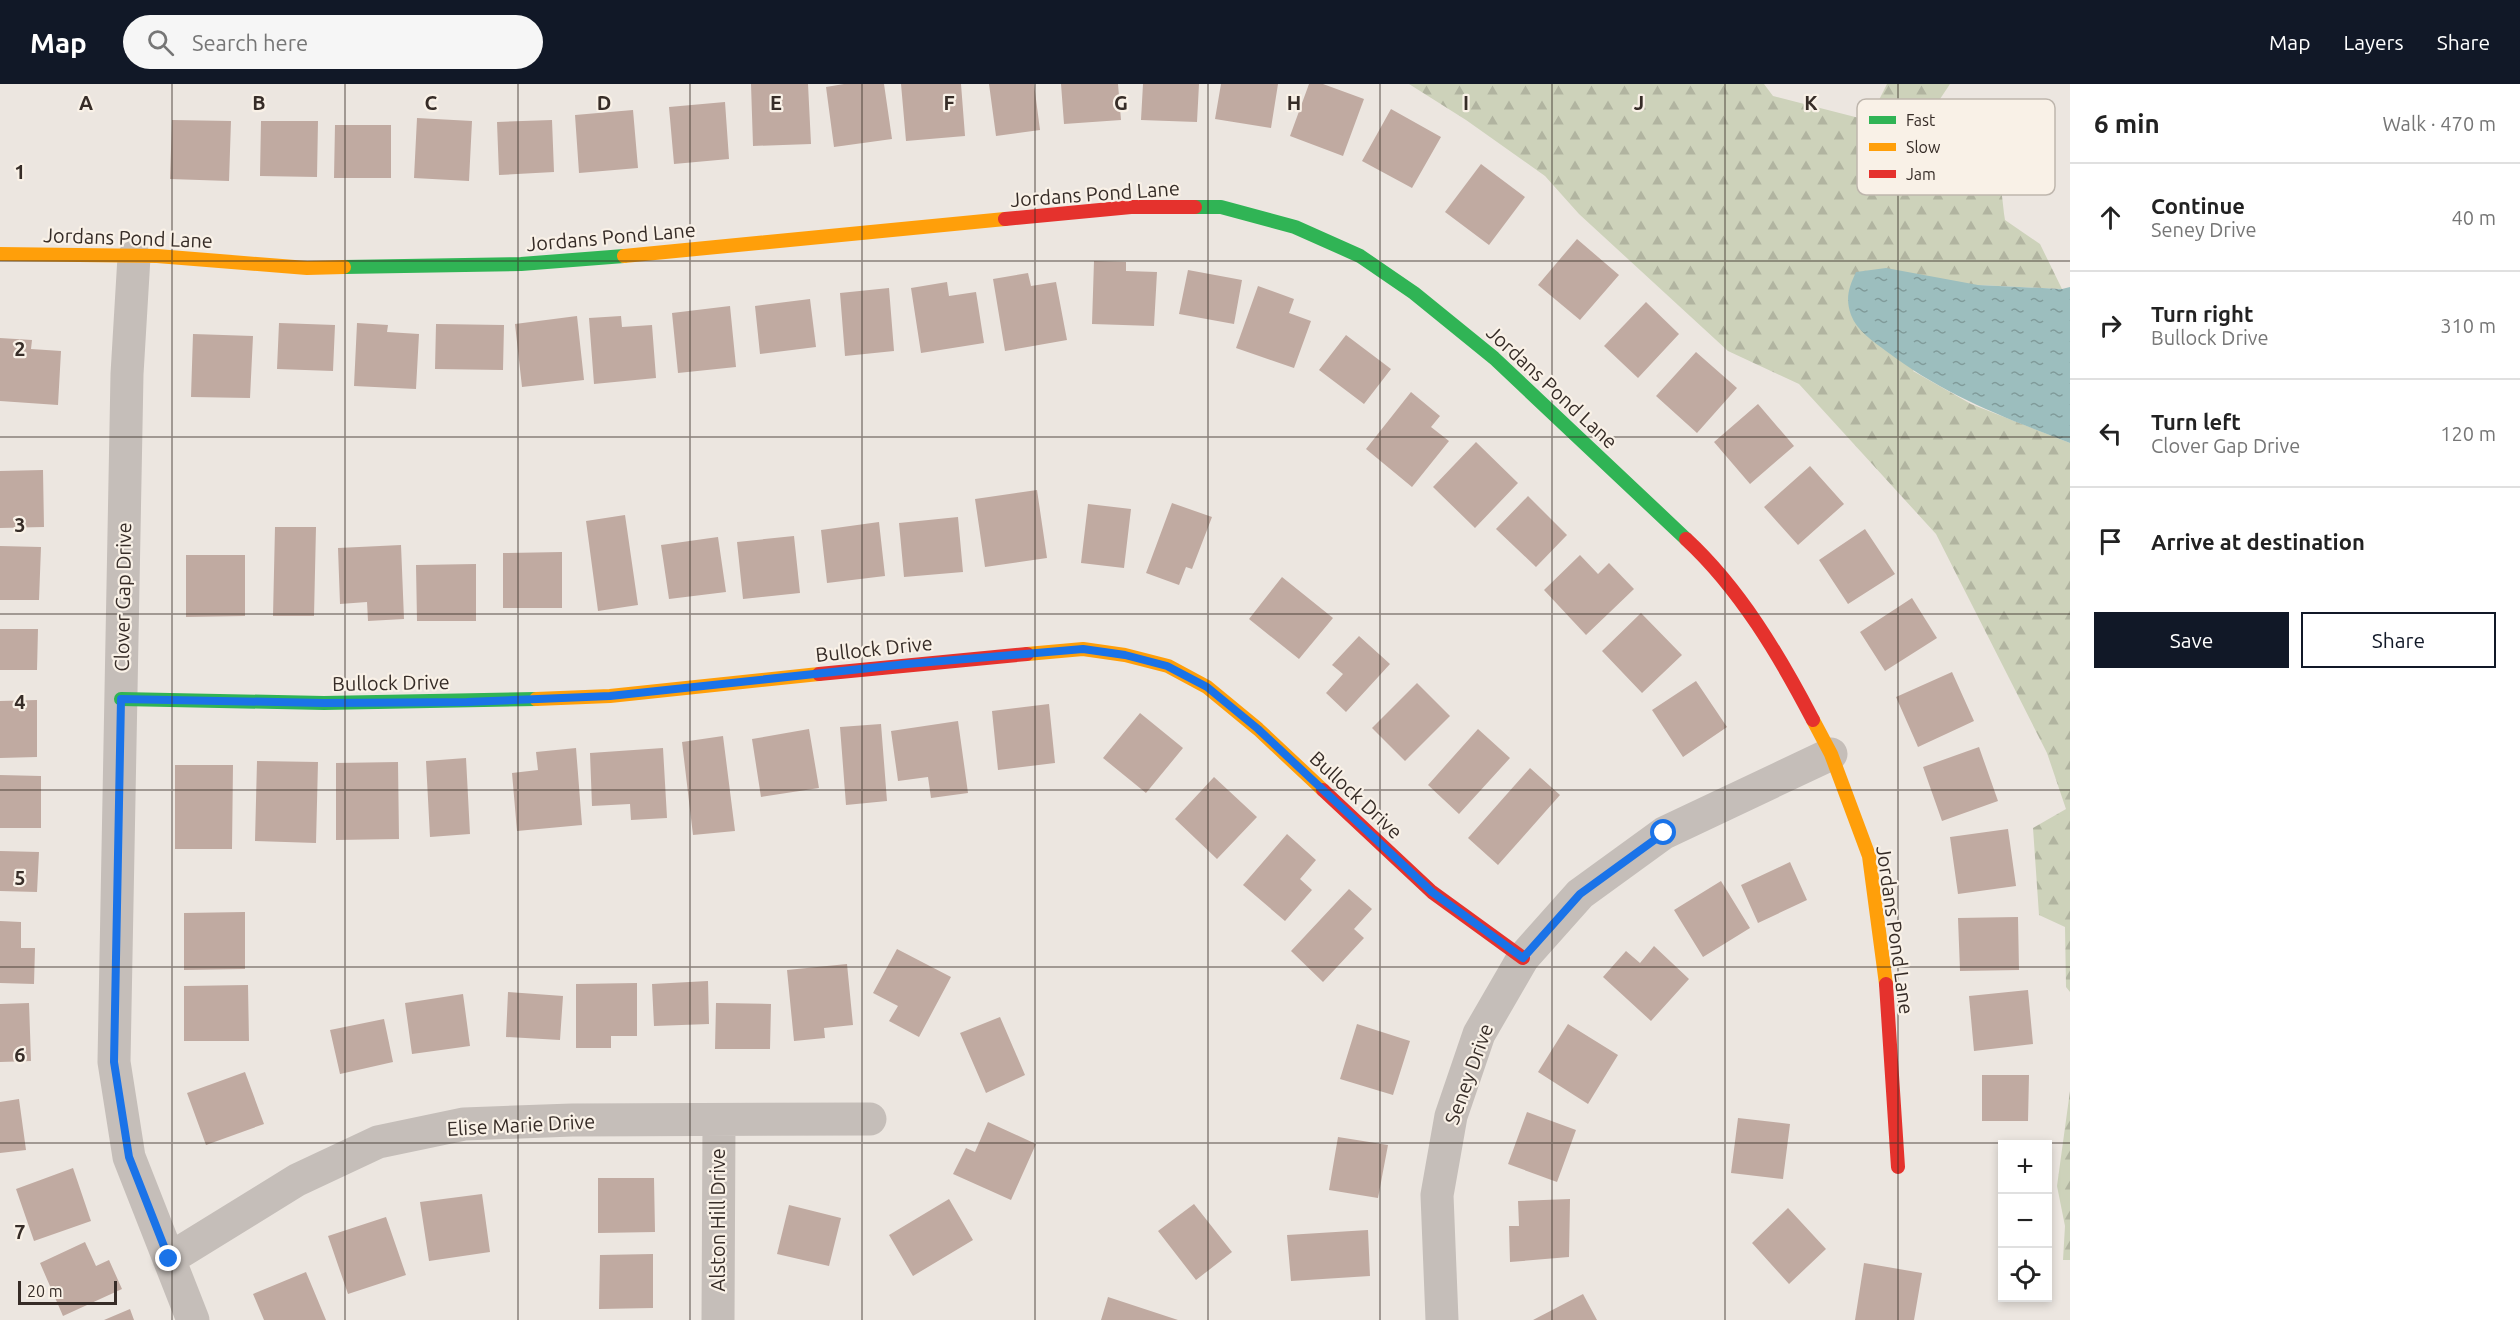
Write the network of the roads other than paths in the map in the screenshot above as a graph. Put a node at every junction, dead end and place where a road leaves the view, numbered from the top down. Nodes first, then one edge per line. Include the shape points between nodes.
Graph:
1 (0, 254) edge
2 (134, 257) junction
3 (121, 699) junction
4 (1831, 754) junction
5 (1523, 958) junction
6 (870, 1119) dead end
7 (719, 1121) junction
8 (1898, 1167) dead end
9 (169, 1259) junction
10 (193, 1320) edge
11 (718, 1320) edge
12 (1442, 1320) edge

1 - 2 street, Jordans Pond Lane
2 - 3 street, Clover Gap Drive via 127,374
2 - 4 street, Jordans Pond Lane via 307,268 521,264 1131,207 1221,207 1295,227 1360,256 1414,292 1494,358 1709,560 1781,658
3 - 5 street, Bullock Drive via 336,703 610,696 1083,649 1125,655 1167,666 1207,687 1258,729 1432,892
3 - 9 street, Clover Gap Drive via 114,1062 129,1157
4 - 5 street, Seney Drive via 1664,833 1580,894
4 - 8 street, Jordans Pond Lane via 1869,856 1887,981
5 - 12 street, Seney Drive via 1479,1034 1451,1116 1437,1195
6 - 7 street, Elise Marie Drive
7 - 9 street, Elise Marie Drive via 464,1124 378,1142 297,1180
7 - 11 street, Alston Hill Drive
9 - 10 street, Clover Gap Drive

